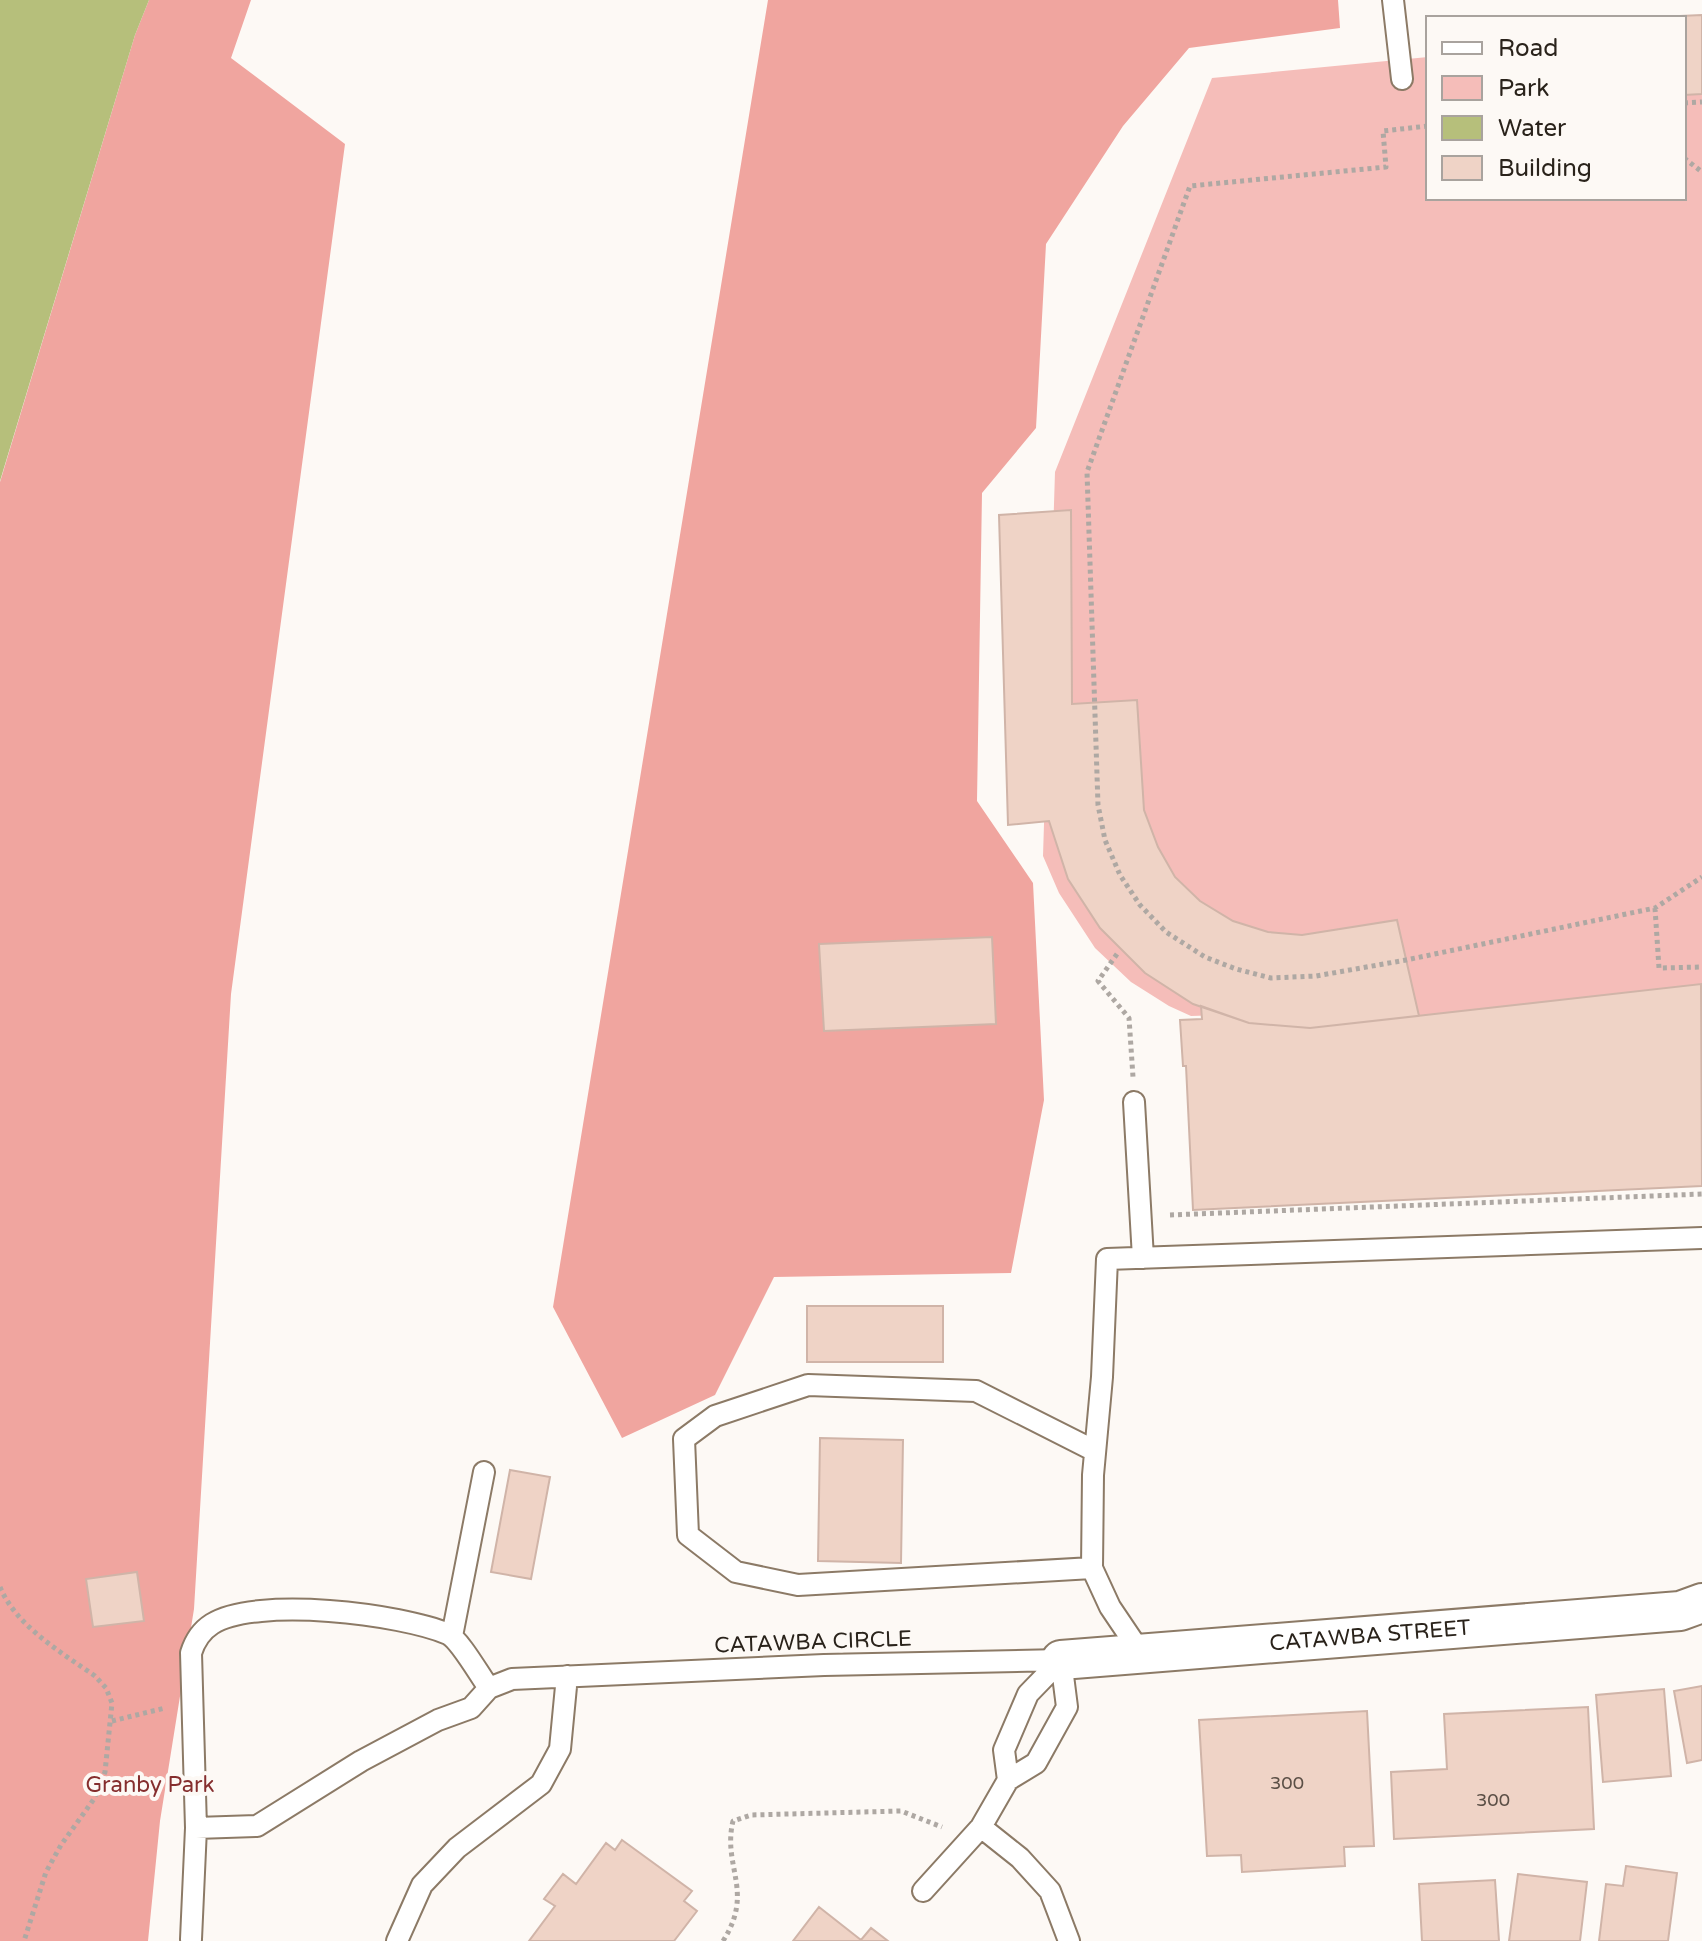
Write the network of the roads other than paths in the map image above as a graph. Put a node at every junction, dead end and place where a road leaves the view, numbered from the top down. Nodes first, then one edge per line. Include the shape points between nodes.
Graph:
1 (1393, 0) edge
2 (1402, 79) dead end
3 (1134, 1102) road end
4 (1702, 1238) edge
5 (1143, 1258) junction
6 (1095, 1451) junction
7 (484, 1472) dead end
8 (1092, 1568) junction
9 (1695, 1610) edge
10 (452, 1636) junction
11 (1141, 1653) junction
12 (1061, 1660) junction
13 (567, 1676) junction
14 (489, 1688) junction
15 (1008, 1780) junction
16 (196, 1828) junction
17 (974, 1834) junction
18 (923, 1891) dead end
19 (191, 1939) edge
20 (397, 1941) edge
21 (1069, 1941) edge

1 - 2 lane
3 - 5 lane
4 - 5 lane
5 - 6 lane via 1107,1259
6 - 8 lane
6 - 8 lane via 976,1391 808,1385 715,1416 684,1439 688,1535 736,1572 798,1585
7 - 10 lane
8 - 11 lane
9 - 11 street, CATAWBA STREET
10 - 14 lane
10 - 16 lane via 400,1620 280,1609 214,1623 195,1639 191,1653
11 - 12 street, CATAWBA STREET
12 - 13 lane, CATAWBA CIRCLE
12 - 15 lane via 1028,1694 1004,1750
12 - 15 lane via 1067,1707 1036,1763
13 - 14 lane, CATAWBA CIRCLE via 512,1679
13 - 20 lane via 560,1749 541,1784 457,1848 422,1885
14 - 16 lane via 471,1708 361,1761 257,1826
15 - 17 lane
16 - 19 lane
17 - 18 lane
17 - 21 lane via 1020,1858 1050,1891

